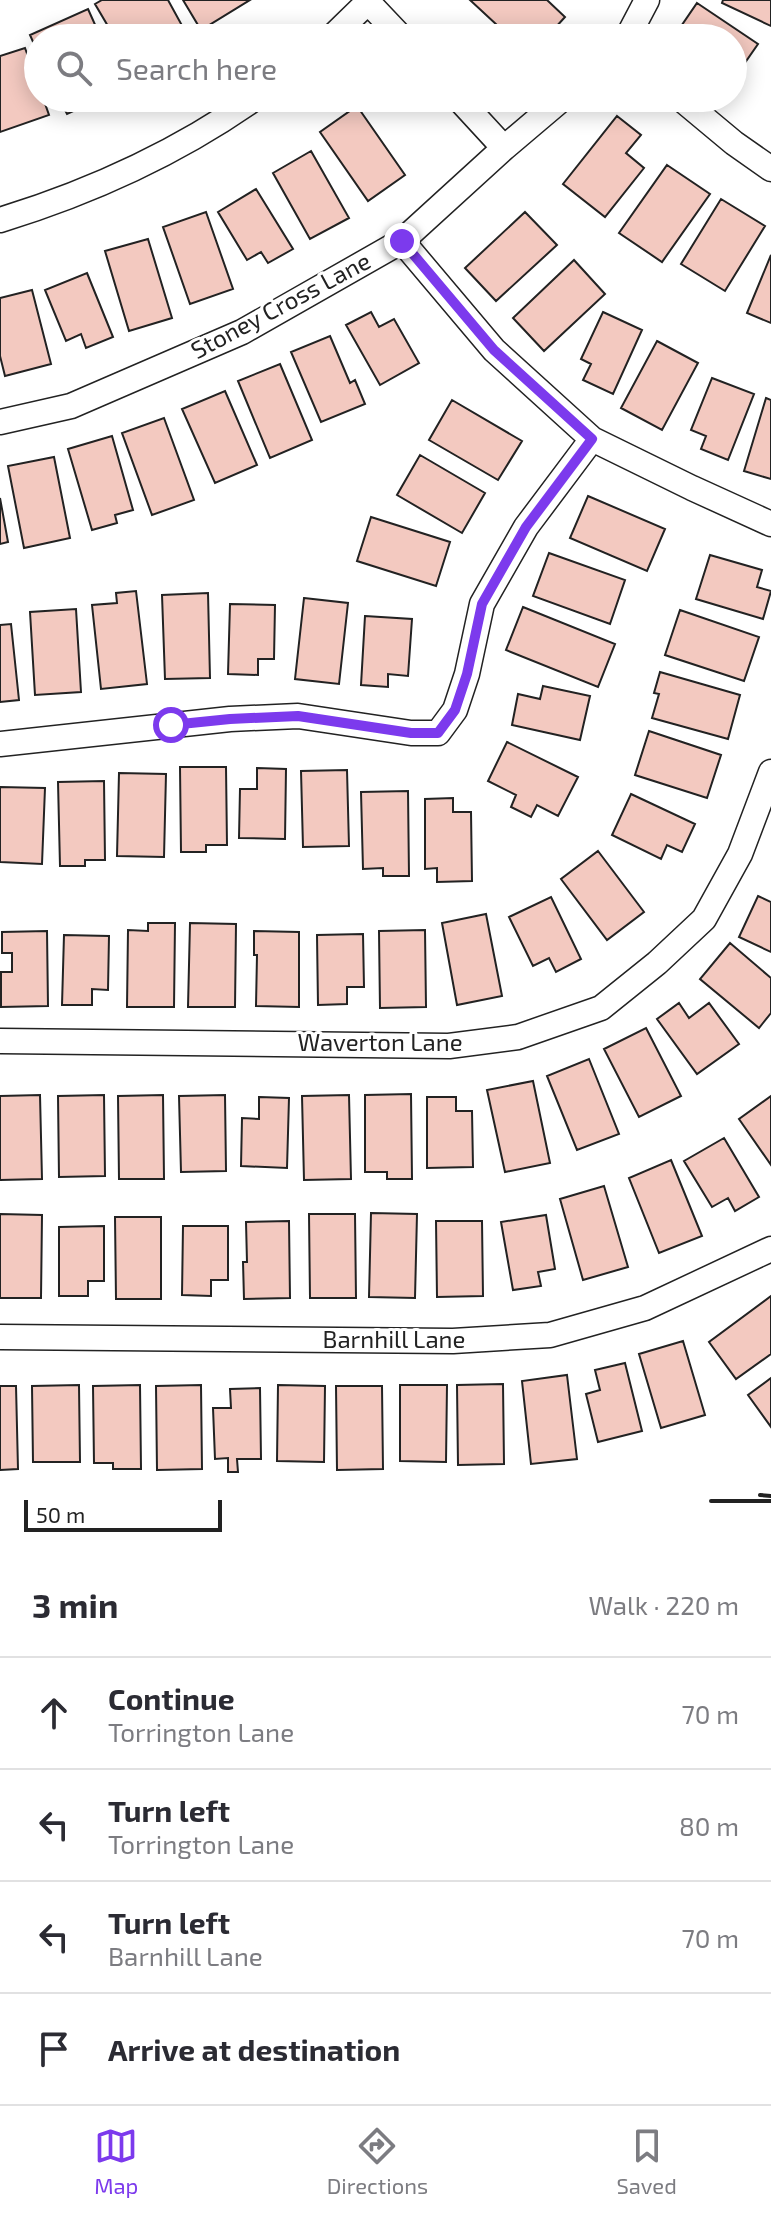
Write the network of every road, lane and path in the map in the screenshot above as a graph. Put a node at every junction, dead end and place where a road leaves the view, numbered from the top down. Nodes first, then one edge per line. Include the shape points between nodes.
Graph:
1 (368, 0) edge
2 (647, 0) edge
3 (345, 24) edge
4 (389, 24) edge
5 (634, 24) edge
6 (232, 112) edge
7 (471, 112) edge
8 (546, 112) edge
9 (697, 112) edge
10 (504, 148) junction
11 (771, 169) edge
12 (0, 220) edge
13 (402, 241) junction
14 (0, 422) edge
15 (592, 439) junction
16 (771, 524) edge
17 (0, 744) edge
18 (771, 772) edge
19 (0, 1041) edge
20 (771, 1249) edge
21 (0, 1337) edge

1 - 3 street
1 - 4 street
2 - 5 street
6 - 12 street via 102,184
7 - 10 street
8 - 10 street, Stoney Cross Lane
9 - 11 street
10 - 13 street, Stoney Cross Lane
13 - 14 street, Stoney Cross Lane via 242,332 71,406
13 - 15 street via 494,350
15 - 16 street
15 - 17 street via 526,527 482,604 455,710 438,733 298,716
18 - 19 street, Waverton Lane via 740,854 704,919 601,1008 518,1037 449,1046
20 - 21 street, Barnhill Lane via 645,1308 550,1335 453,1341

